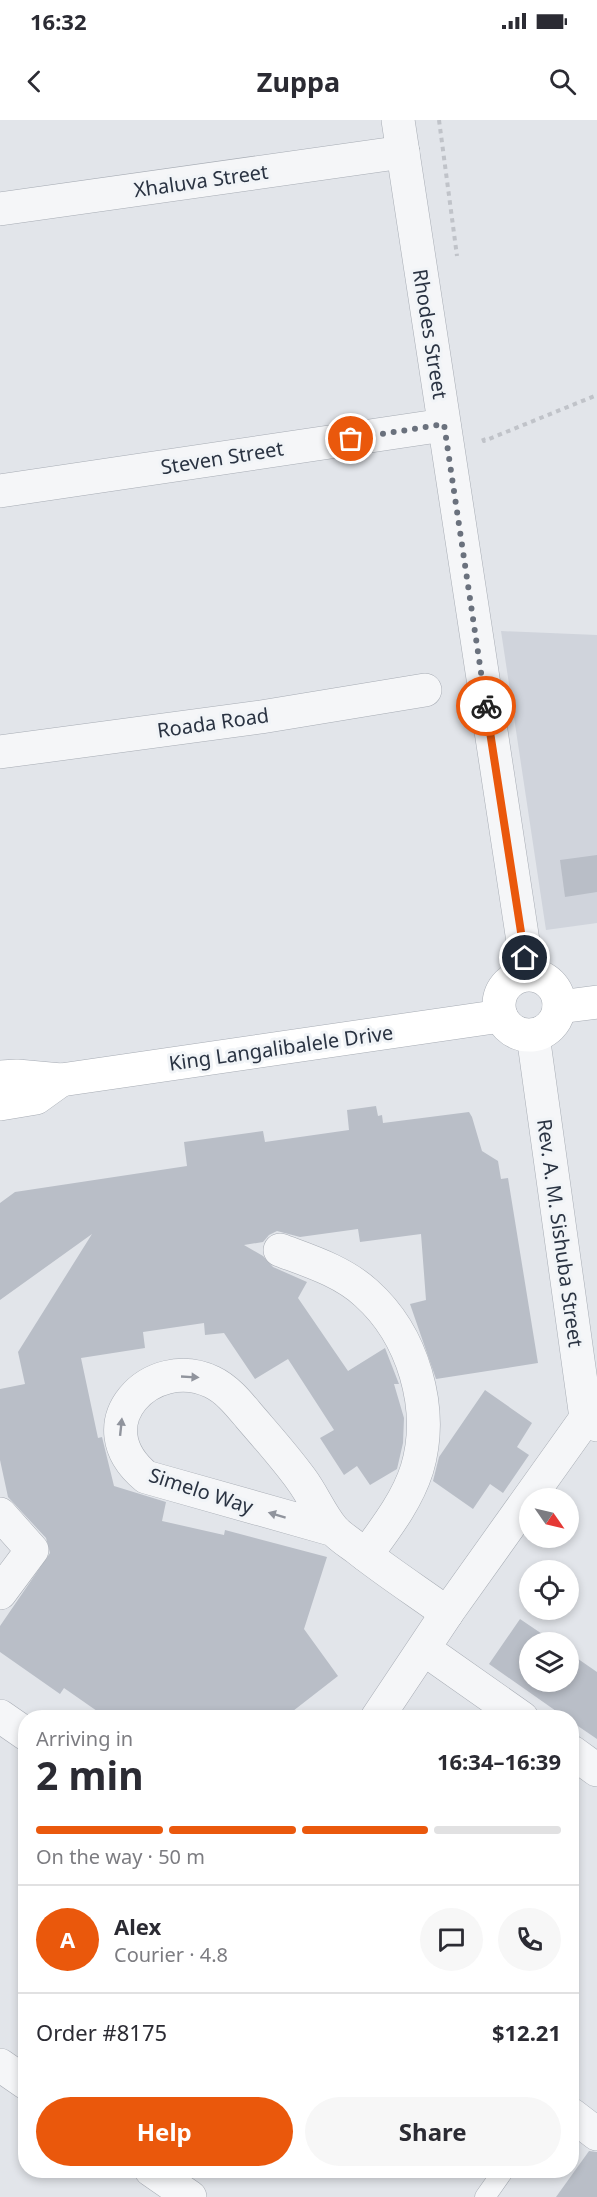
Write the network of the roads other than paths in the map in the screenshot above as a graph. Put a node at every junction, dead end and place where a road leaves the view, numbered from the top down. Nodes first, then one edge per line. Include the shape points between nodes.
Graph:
1 (400, 136) edge
2 (0, 209) edge
3 (444, 424) junction
4 (0, 491) edge
5 (425, 690) dead end
6 (0, 753) edge
7 (528, 974) junction
8 (597, 1002) edge
9 (559, 1007) junction
10 (501, 1016) junction
11 (533, 1035) junction
12 (0, 1077) edge
13 (61, 1080) junction
14 (0, 1104) edge
15 (280, 1250) dead end
16 (592, 1422) edge
17 (0, 1514) edge
18 (334, 1530) junction
19 (366, 1555) junction
20 (0, 1593) edge
21 (447, 1613) junction
22 (424, 1649) junction
23 (382, 1710) edge
24 (511, 1710) edge
25 (0, 1716) edge
26 (18, 1728) edge
27 (579, 1757) edge
28 (597, 1770) edge
29 (0, 2065) edge
30 (18, 2077) edge
31 (579, 2120) edge
32 (597, 2134) edge
33 (163, 2178) edge
34 (498, 2178) edge
35 (189, 2197) edge
36 (485, 2197) edge

1 - 2 street, Xhaluva Street
1 - 3 street, Rhodes Street
3 - 4 street, Steven Street
3 - 7 street, Rhodes Street
5 - 6 street, Roada Road
7 - 9 street via 541,976 551,984
7 - 10 street via 504,988 499,1002
8 - 9 street
9 - 11 street via 551,1026
10 - 11 street via 514,1031
10 - 13 street, King Langalibalele Drive
11 - 16 street, Rev. A. M. Sishuba Street
12 - 13 street, King Langalibalele Drive
13 - 14 street, King Langalibalele Drive via 36,1098
15 - 19 street via 314,1263 365,1292 396,1327 414,1367 424,1407 417,1470 390,1522
16 - 21 street
17 - 20 street via 32,1550
18 -> 18 street, Simelo Way via 146,1477 135,1467 120,1440 120,1422 127,1407 136,1394 170,1378 192,1374 214,1383 237,1402 282,1454
18 - 19 street, Simelo Way
19 - 21 street, Simelo Way
21 - 22 street
22 - 23 street
22 - 24 street
25 - 26 street
27 - 28 street
29 - 30 street
31 - 32 street
33 - 35 street
34 - 36 lane

